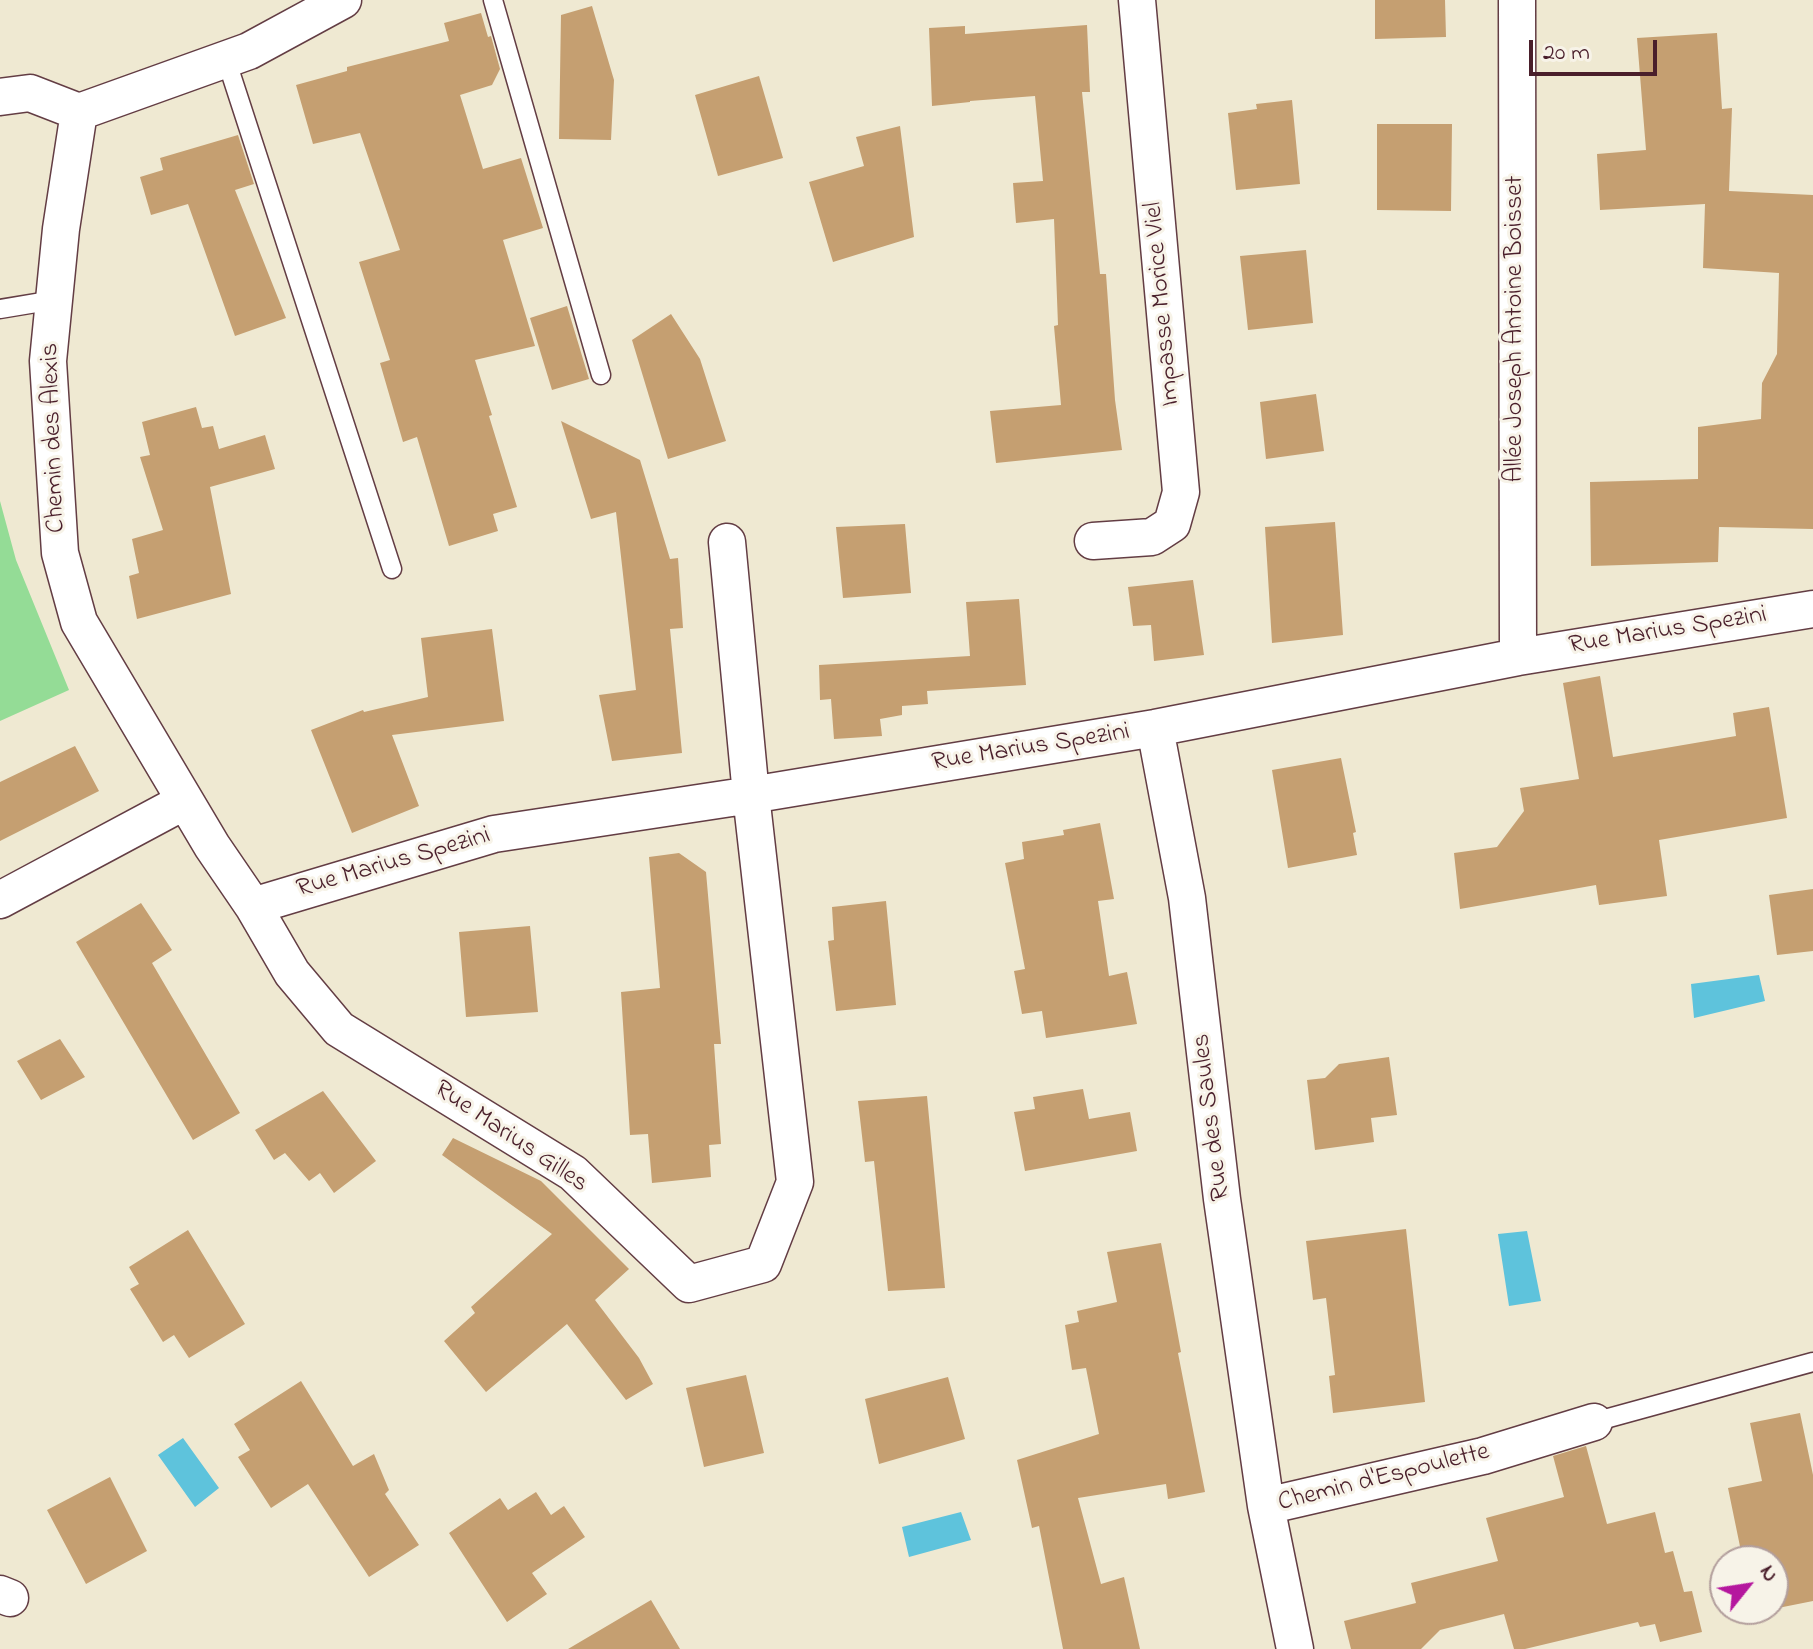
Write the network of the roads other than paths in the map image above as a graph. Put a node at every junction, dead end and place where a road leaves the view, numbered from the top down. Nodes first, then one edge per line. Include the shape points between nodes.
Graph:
1 (343, 0) edge
2 (493, 0) edge
3 (1137, 0) edge
4 (1517, 0) edge
5 (226, 59) junction
6 (0, 97) edge
7 (79, 112) junction
8 (54, 300) junction
9 (0, 309) edge
10 (601, 375) dead end
11 (1093, 541) dead end
12 (727, 542) dead end
13 (392, 569) dead end
14 (1813, 609) edge
15 (1518, 657) junction
16 (1155, 728) junction
17 (751, 795) junction
18 (185, 801) junction
19 (0, 900) edge
20 (253, 906) junction
21 (1813, 1362) edge
22 (1594, 1422) joint
23 (1266, 1506) junction
24 (1295, 1649) edge

1 - 5 street
2 - 10 lane
3 - 11 street, Impasse Morice Viel via 1181,492 1172,524 1152,537
4 - 15 street, Allée Joseph Antoine Boisset
5 - 7 street
5 - 13 lane
6 - 7 street via 30,93
7 - 8 street, Chemin des Alexis
8 - 9 lane
8 - 18 street, Chemin des Alexis via 48,361 60,553 79,622
12 - 17 street
14 - 15 street, Rue Marius Spezini
15 - 16 street, Rue Marius Spezini
16 - 17 street, Rue Marius Spezini
16 - 23 street, Rue des Saules via 1187,898 1222,1199
17 - 20 street, Rue Marius Spezini via 494,834
17 - 20 street, Rue Marius Gilles via 795,1182 763,1264 689,1284 573,1173 339,1029 292,973
18 - 19 street
18 - 20 street, Chemin des Alexis
21 - 22 lane
22 - 23 street, Chemin d'Espoulette via 1483,1456
23 - 24 street, Chemin d'Espoulette

